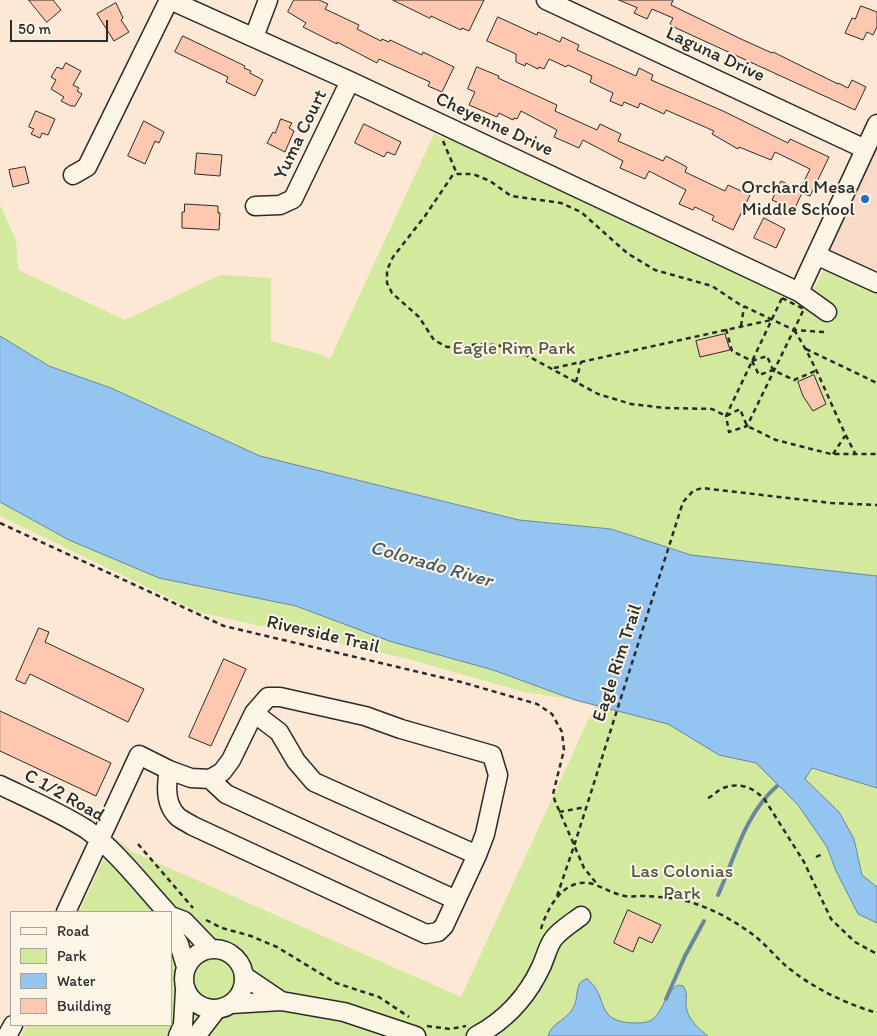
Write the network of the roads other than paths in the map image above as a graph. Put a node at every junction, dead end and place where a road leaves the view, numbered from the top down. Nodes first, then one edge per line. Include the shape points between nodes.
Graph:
1 (170, 0) edge
2 (268, 0) edge
3 (546, 0) edge
4 (582, 7) edge
5 (254, 37) junction
6 (350, 81) junction
7 (877, 124) edge
8 (866, 149) junction
9 (72, 175) dead end
10 (256, 206) dead end
11 (816, 255) junction
12 (877, 283) edge
13 (799, 292) junction
14 (827, 312) dead end
15 (254, 713) junction
16 (169, 770) junction
17 (210, 779) junction
18 (0, 785) edge
19 (100, 840) junction
20 (477, 855) junction
21 (456, 900) junction
22 (66, 911) edge
23 (166, 911) edge
24 (172, 916) edge
25 (581, 916) dead end
26 (172, 932) edge
27 (211, 949) junction
28 (186, 966) junction
29 (244, 976) junction
30 (185, 990) junction
31 (282, 1001) junction
32 (224, 1006) junction
33 (420, 1030) edge
34 (474, 1030) edge
35 (178, 1036) edge
36 (196, 1036) edge

1 - 5 street, Cheyenne Drive
1 - 9 street via 87,167
2 - 5 street
3 - 4 street, Laguna Drive
4 - 8 street, Laguna Drive
5 - 6 street, Cheyenne Drive
6 - 10 street, Yuma Court via 293,199 280,205
6 - 13 street, Cheyenne Drive
7 - 8 street
8 - 11 street
11 - 12 street
11 - 13 street
13 - 14 street, Cheyenne Drive
15 - 17 street via 231,760 222,772
15 - 20 street via 279,732 296,761 314,782
15 - 20 street via 268,697 280,697 365,716 492,756 498,775
16 - 17 street via 191,778
16 - 19 street via 139,755
16 - 21 street via 166,784 169,800 177,816 192,826 415,930 426,934 438,932
17 - 21 street via 226,794
18 - 19 street, C 1/2 Road via 48,808
19 - 22 street
19 - 23 street, C 1/2 Road
20 - 21 street
24 - 27 street via 184,920
25 - 34 street via 552,940 541,968 513,1010 494,1027
26 - 28 street
27 - 28 street via 196,954
27 - 29 street via 233,956
28 - 30 street
29 - 31 street
29 - 32 street via 241,992
30 - 32 street via 201,1006
30 - 35 street via 183,1025
31 - 32 street
31 - 33 street
32 - 36 street

